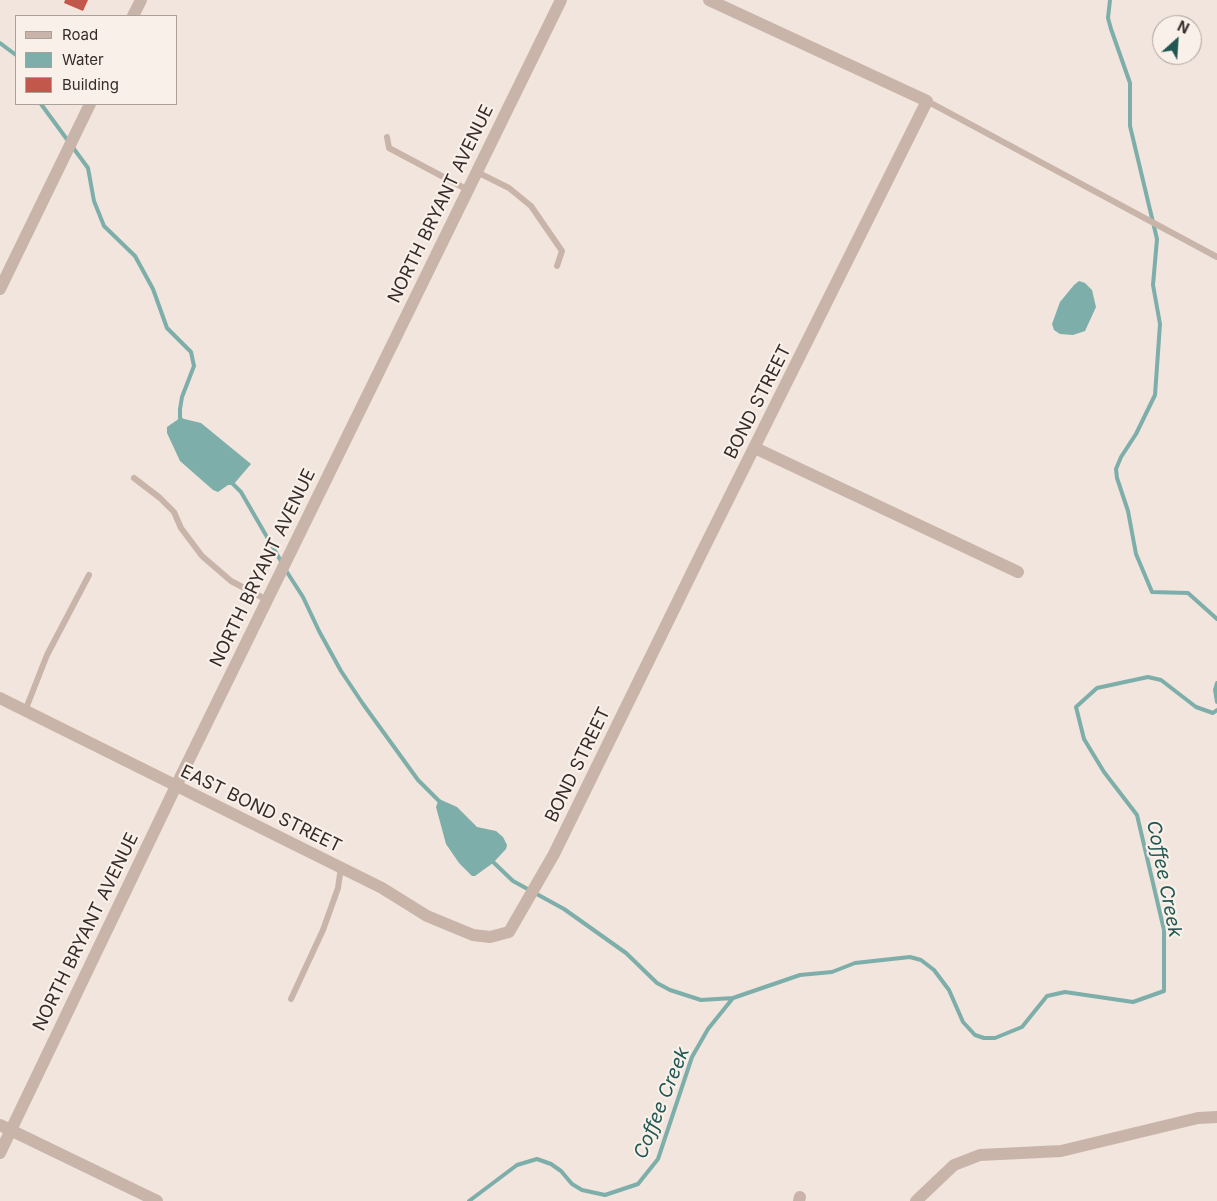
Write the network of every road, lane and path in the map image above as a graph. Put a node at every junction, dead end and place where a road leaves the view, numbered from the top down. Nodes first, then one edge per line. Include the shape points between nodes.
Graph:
1 (141, 0) edge
2 (561, 0) edge
3 (709, 0) edge
4 (134, 15) edge
5 (927, 101) junction
6 (90, 105) edge
7 (387, 137) dead end
8 (477, 172) junction
9 (468, 190) junction
10 (1217, 257) edge
11 (558, 266) dead end
12 (0, 289) edge
13 (755, 448) junction
14 (134, 478) dead end
15 (1018, 572) dead end
16 (89, 575) dead end
17 (267, 600) junction
18 (0, 698) edge
19 (25, 711) junction
20 (176, 786) junction
21 (341, 868) junction
22 (508, 932) joint
23 (291, 999) dead end
24 (1217, 1117) edge
25 (6, 1127) edge
26 (0, 1153) edge
27 (157, 1201) edge
28 (916, 1201) edge

1 - 4 street
2 - 8 street, NORTH BRYANT AVENUE
3 - 5 street
5 - 10 lane
5 - 13 street, BOND STREET
6 - 12 street
7 - 9 lane via 389,148
8 - 9 street, NORTH BRYANT AVENUE
8 - 11 lane via 509,188 531,206 562,251
9 - 17 street, NORTH BRYANT AVENUE
13 - 15 street
13 - 22 street, BOND STREET via 554,854
14 - 17 lane via 174,512 181,528 202,556 231,581
16 - 19 lane via 47,655
17 - 20 street, NORTH BRYANT AVENUE
18 - 19 street, EAST BOND STREET
19 - 20 street, EAST BOND STREET
20 - 21 street, EAST BOND STREET
20 - 25 street, NORTH BRYANT AVENUE
21 - 22 street, EAST BOND STREET via 382,888 427,916 473,936 490,937
21 - 23 lane via 338,888 323,930
24 - 28 street via 1198,1118 1061,1152 980,1155 954,1165
25 - 26 street, NORTH BRYANT AVENUE
25 - 27 street

